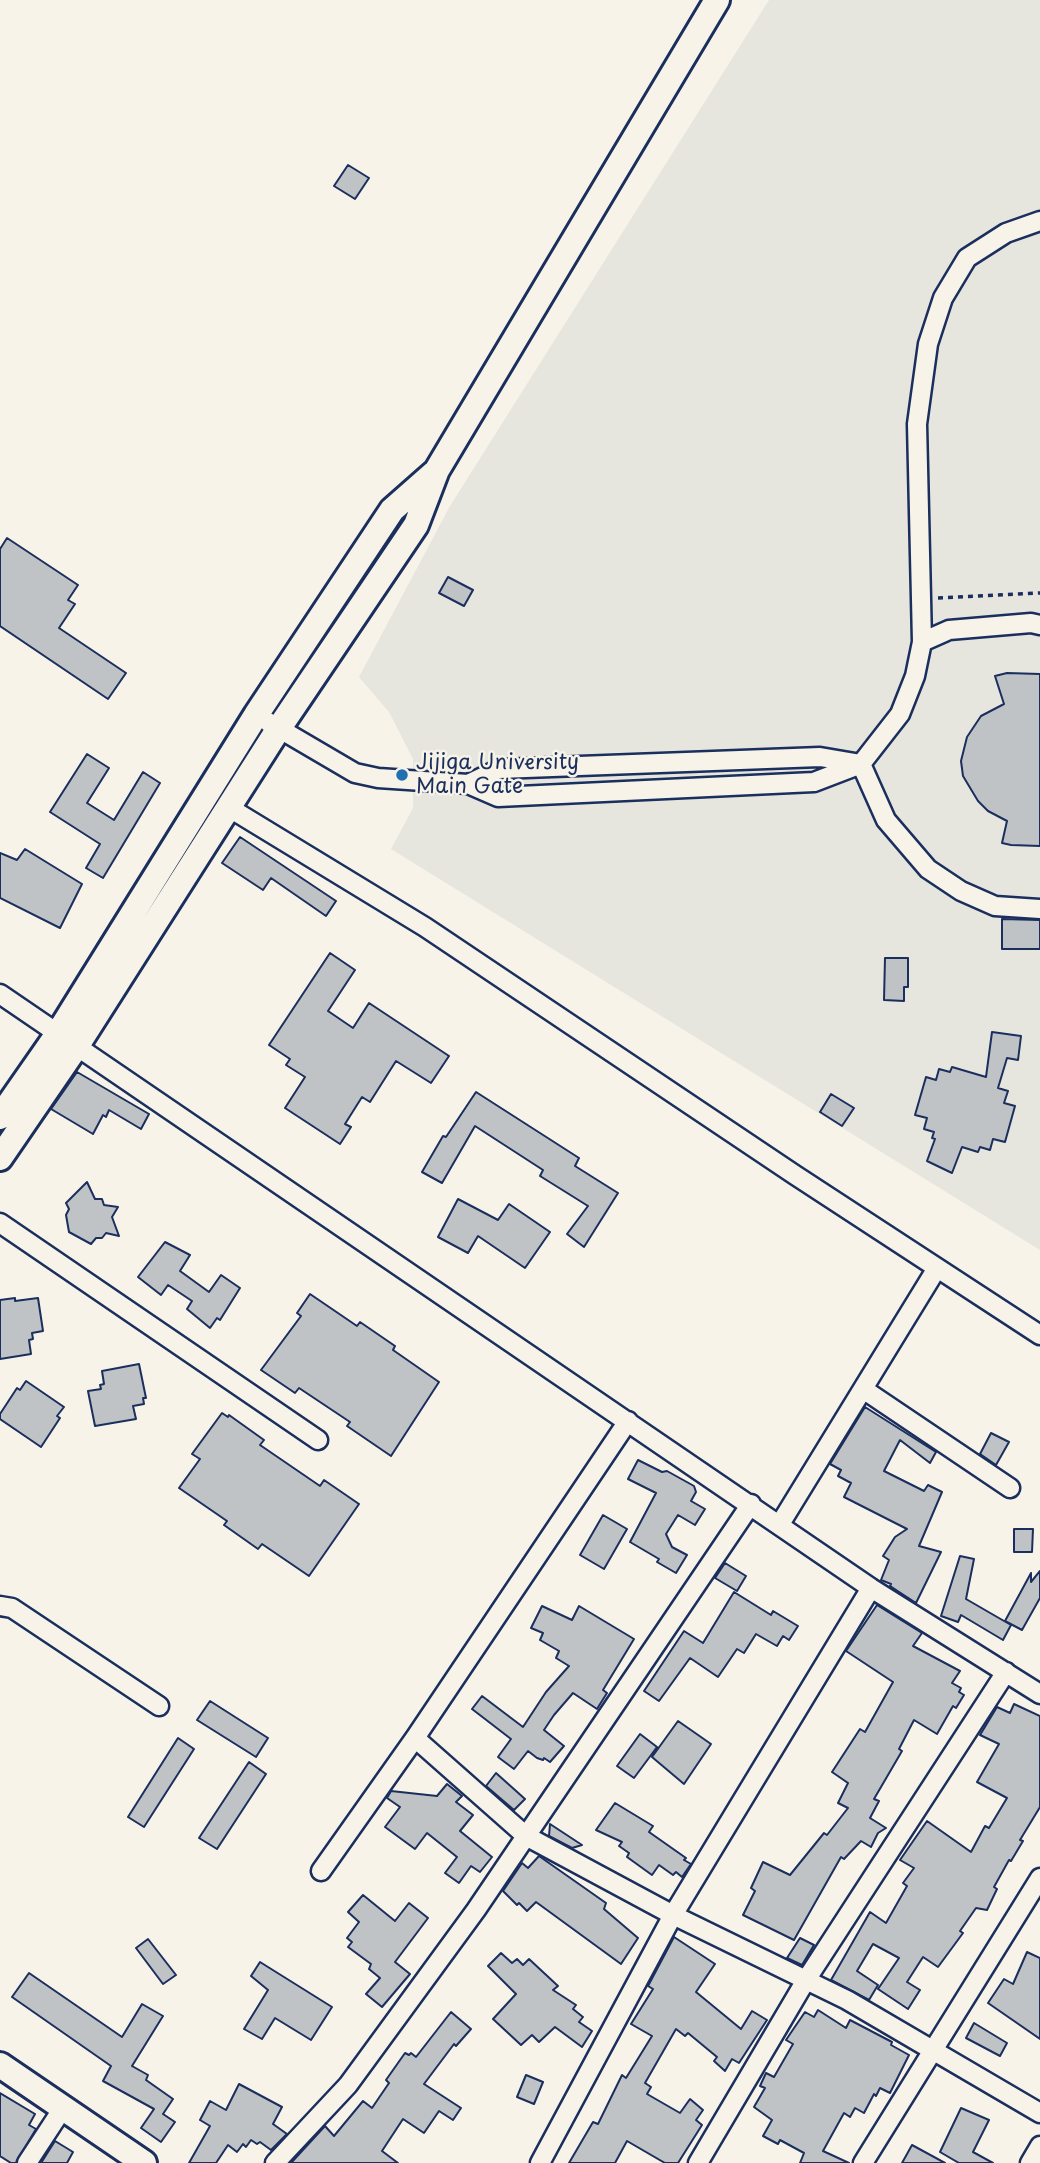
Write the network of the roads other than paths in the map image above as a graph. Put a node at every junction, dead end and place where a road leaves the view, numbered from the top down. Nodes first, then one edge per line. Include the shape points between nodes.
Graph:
1 (717, 0) edge
2 (1040, 220) edge
3 (437, 470) junction
4 (1040, 625) edge
5 (922, 642) junction
6 (256, 715) junction
7 (279, 728) junction
8 (862, 764) junction
9 (468, 785) junction
10 (228, 807) junction
11 (1040, 909) edge
12 (0, 994) edge
13 (66, 1041) junction
14 (0, 1116) edge
15 (0, 1158) edge
16 (0, 1223) edge
17 (937, 1268) junction
18 (1040, 1335) edge
19 (863, 1389) junction
20 (628, 1421) junction
21 (318, 1440) dead end
22 (1010, 1488) dead end
23 (751, 1504) junction
24 (780, 1524) junction
25 (871, 1588) junction
26 (0, 1606) edge
27 (1006, 1672) junction
28 (1040, 1694) edge
29 (159, 1706) dead end
30 (415, 1738) junction
31 (526, 1836) junction
32 (321, 1871) dead end
33 (1040, 1878) edge
34 (673, 1915) junction
35 (806, 1980) junction
36 (932, 2050) junction
37 (0, 2065) edge
38 (63, 2108) junction
39 (1040, 2113) edge
40 (1040, 2146) edge
41 (27, 2163) edge
42 (144, 2163) edge
43 (275, 2163) edge
44 (540, 2163) edge
45 (698, 2163) edge
46 (863, 2163) edge
47 (1030, 2163) edge

1 - 3 main road
2 - 5 street via 1006,233 967,258 943,298 928,344 917,424
3 - 6 main road via 392,510
3 - 7 main road via 416,525
4 - 5 street via 949,630
5 - 8 street via 900,713
6 - 7 street
6 - 13 main road
7 - 9 street via 355,773
7 - 10 main road
8 - 9 street via 820,757 499,769
8 - 9 street via 814,782 498,797
8 - 11 street via 886,820 928,869 995,906
10 - 13 main road
10 - 17 street via 425,928
12 - 13 street
13 - 14 main road
13 - 15 main road
13 - 20 street
16 - 21 street
17 - 18 street
17 - 19 street
19 - 22 street
19 - 24 street
20 - 23 street
20 - 30 street
23 - 24 street
23 - 31 street
24 - 25 street
25 - 27 street
25 - 34 street
26 - 29 street via 12,1608
27 - 28 street
27 - 35 street
30 - 31 street
30 - 32 street
31 - 34 street
31 - 43 street via 348,2085
33 - 36 street
34 - 35 street
34 - 44 street
35 - 36 street
35 - 45 street
36 - 39 street
36 - 46 street
37 - 38 main road
38 - 41 street
38 - 42 main road
40 - 47 street

